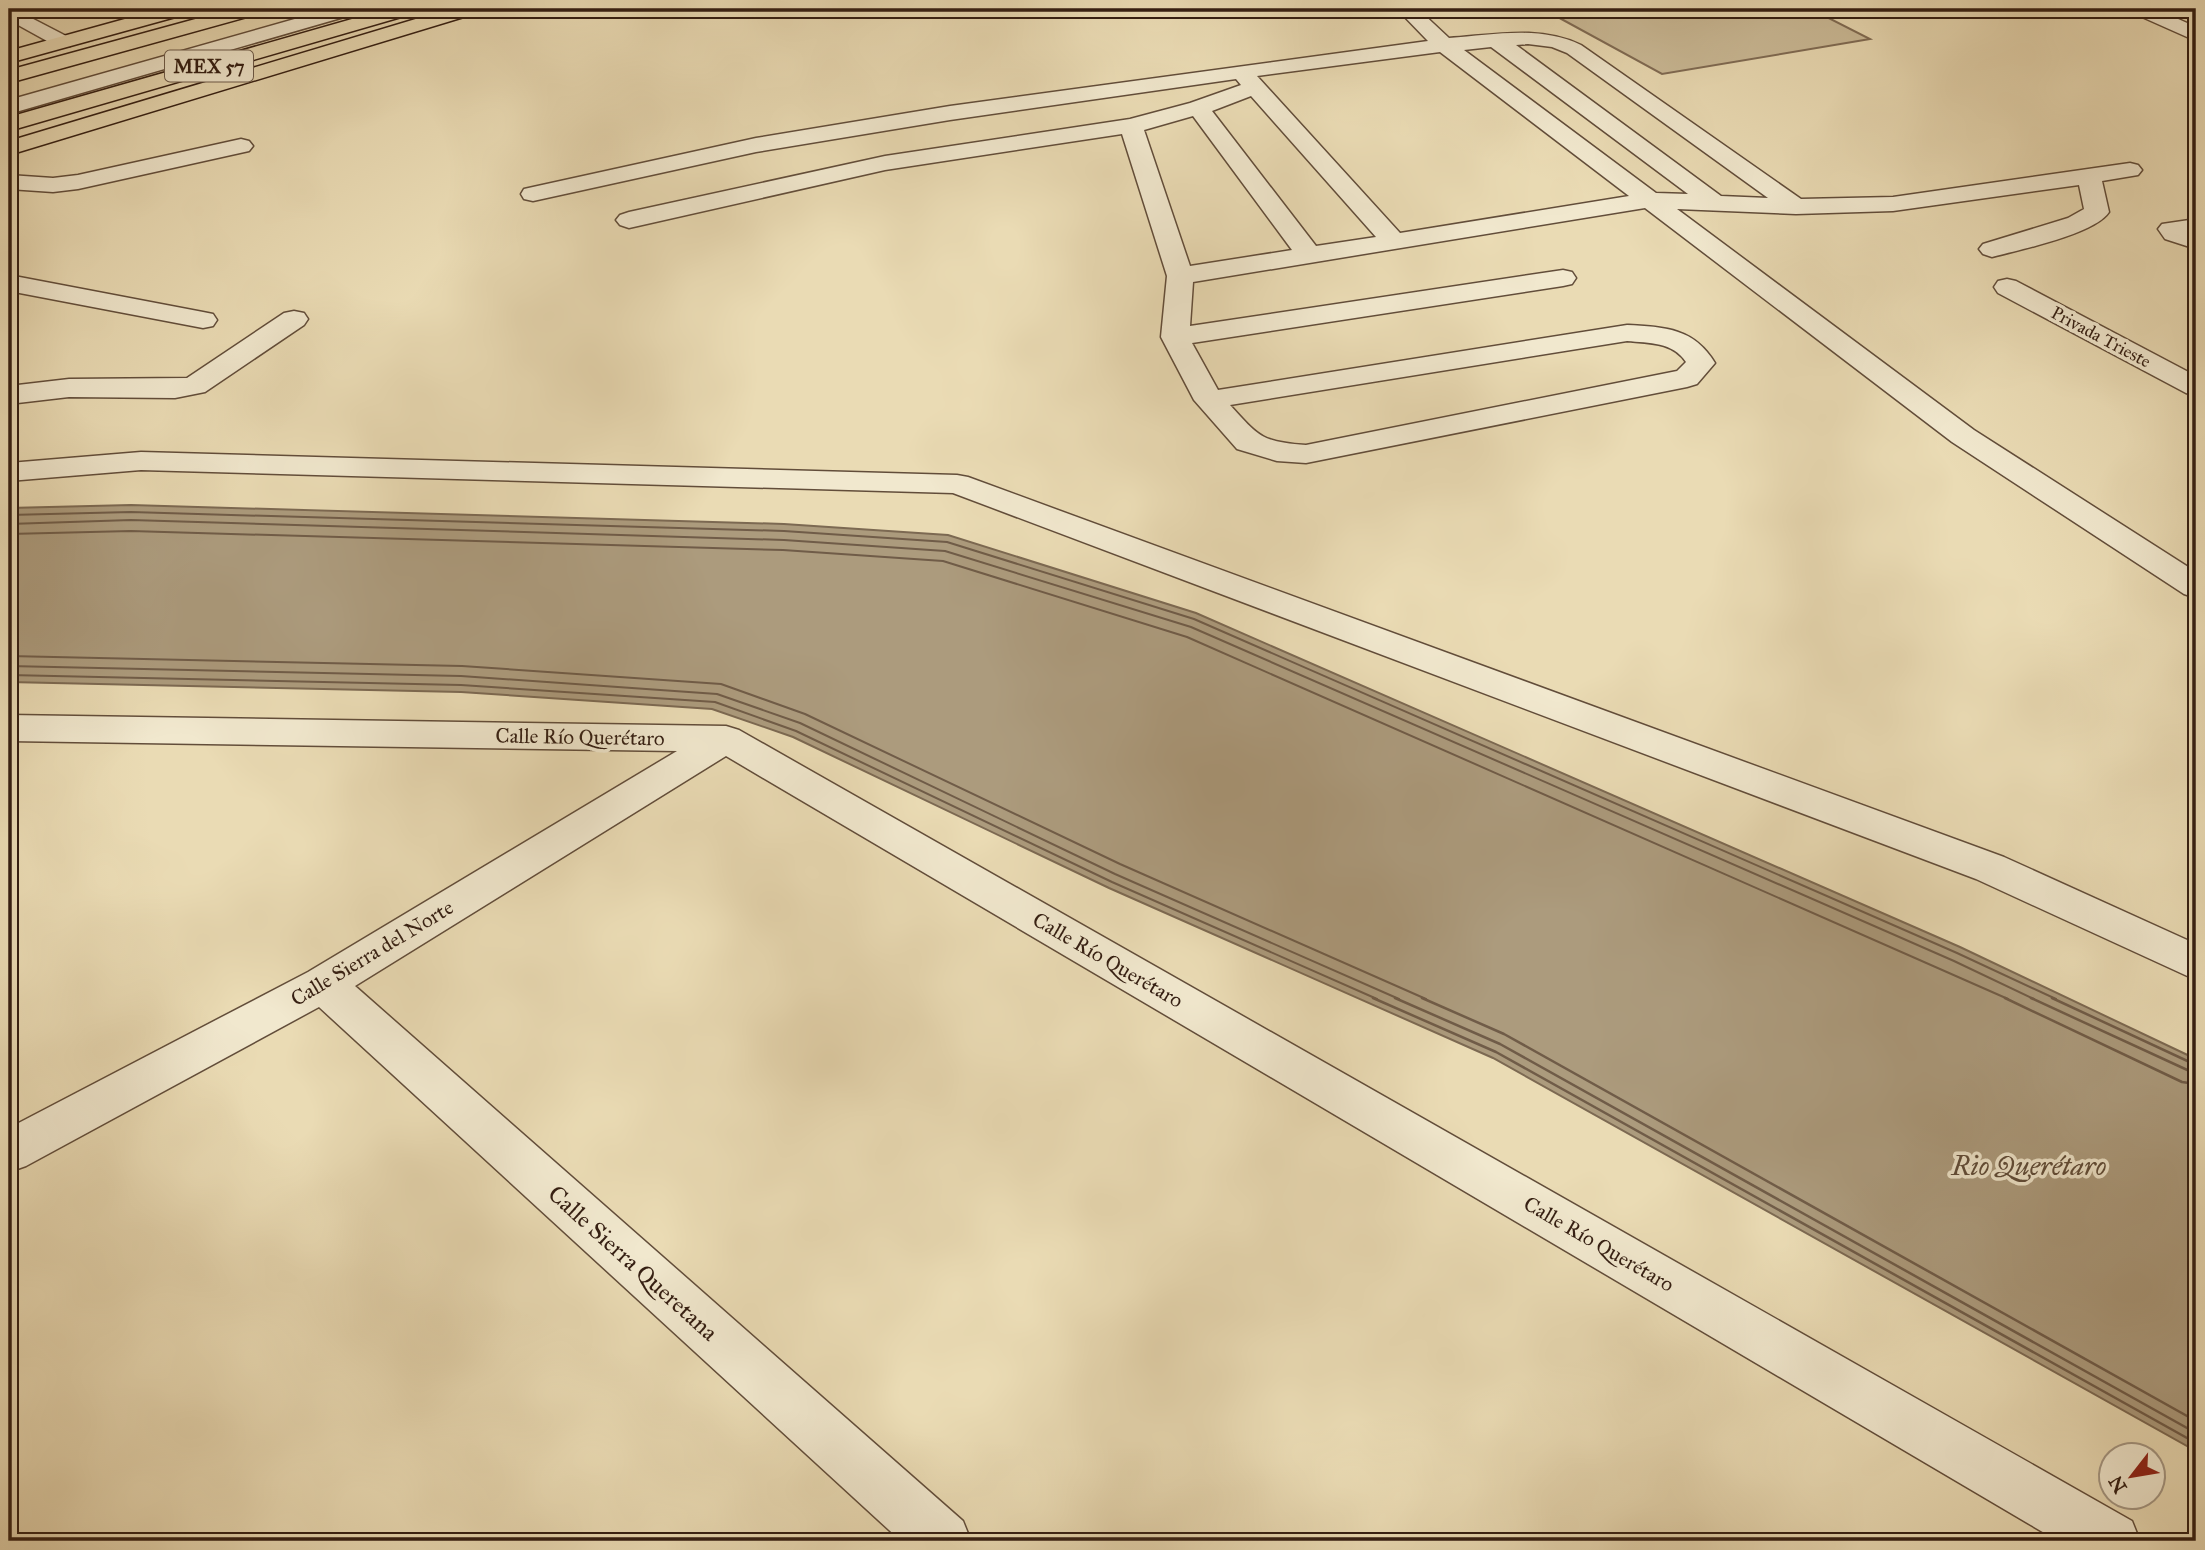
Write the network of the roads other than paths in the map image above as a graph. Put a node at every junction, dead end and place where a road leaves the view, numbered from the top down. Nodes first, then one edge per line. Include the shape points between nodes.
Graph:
1 (182, 9) edge
2 (254, 9) edge
3 (303, 9) edge
4 (351, 9) edge
5 (408, 9) edge
6 (432, 9) edge
7 (470, 9) edge
8 (1407, 9) edge
9 (2140, 9) edge
10 (19, 13) edge
11 (2196, 35) edge
12 (1495, 40) junction
13 (63, 42) junction
14 (1444, 45) junction
15 (9, 57) edge
16 (9, 77) edge
17 (1248, 80) junction
18 (9, 90) edge
19 (9, 107) edge
20 (1198, 108) junction
21 (9, 124) edge
22 (1131, 126) junction
23 (9, 135) edge
24 (241, 146) dead end
25 (9, 148) edge
26 (2130, 170) dead end
27 (2089, 176) junction
28 (9, 182) edge
29 (533, 194) dead end
30 (1651, 200) junction
31 (1715, 203) junction
32 (1796, 207) junction
33 (629, 220) dead end
34 (2196, 227) edge
35 (1393, 240) junction
36 (2196, 241) edge
37 (1992, 249) dead end
38 (1309, 255) junction
39 (1180, 276) junction
40 (1563, 278) dead end
41 (9, 283) edge
42 (2007, 288) dead end
43 (294, 319) dead end
44 (203, 320) dead end
45 (1175, 337) junction
46 (2196, 387) edge
47 (9, 395) edge
48 (1209, 400) junction
49 (9, 472) edge
50 (2196, 587) edge
51 (9, 728) edge
52 (726, 739) junction
53 (2196, 963) edge
54 (323, 984) junction
55 (9, 1151) edge
56 (943, 1541) edge
57 (2112, 1541) edge

1 - 13 main road
2 - 16 main road, MEX 57
3 - 18 street
4 - 19 street
5 - 21 main road, MEX 57
6 - 23 main road
7 - 25 main road
8 - 14 street
9 - 11 street
10 - 13 street
12 - 14 street
12 - 31 street
12 - 32 street via 1557,41 1574,49
13 - 15 main road
14 - 17 street
14 - 30 street
17 - 20 street
17 - 29 street via 950,113 756,145
17 - 35 street
20 - 22 street
20 - 38 street
22 - 33 street via 885,163
22 - 39 street
24 - 28 street via 78,182
26 - 27 street
27 - 32 street via 1893,204
27 - 37 street via 2097,212 2077,223
30 - 31 street
30 - 35 street
30 - 50 street via 1963,436
31 - 32 street
34 - 36 street via 2171,229
35 - 38 street
38 - 39 street
39 - 45 street
40 - 45 street
41 - 44 street
42 - 46 street, Privada Trieste
43 - 47 street via 195,386 69,388
45 - 48 street
48 - 48 street via 1627,333 1667,336 1695,350 1701,363 1687,378 1306,454 1248,443
49 - 53 street via 141,461 957,484 1990,867
51 - 52 street, Calle Río Querétaro
52 - 54 street, Calle Sierra del Norte
52 - 57 street, Calle Río Querétaro
54 - 55 street, Calle Sierra del Norte
54 - 56 street, Calle Sierra Queretana

